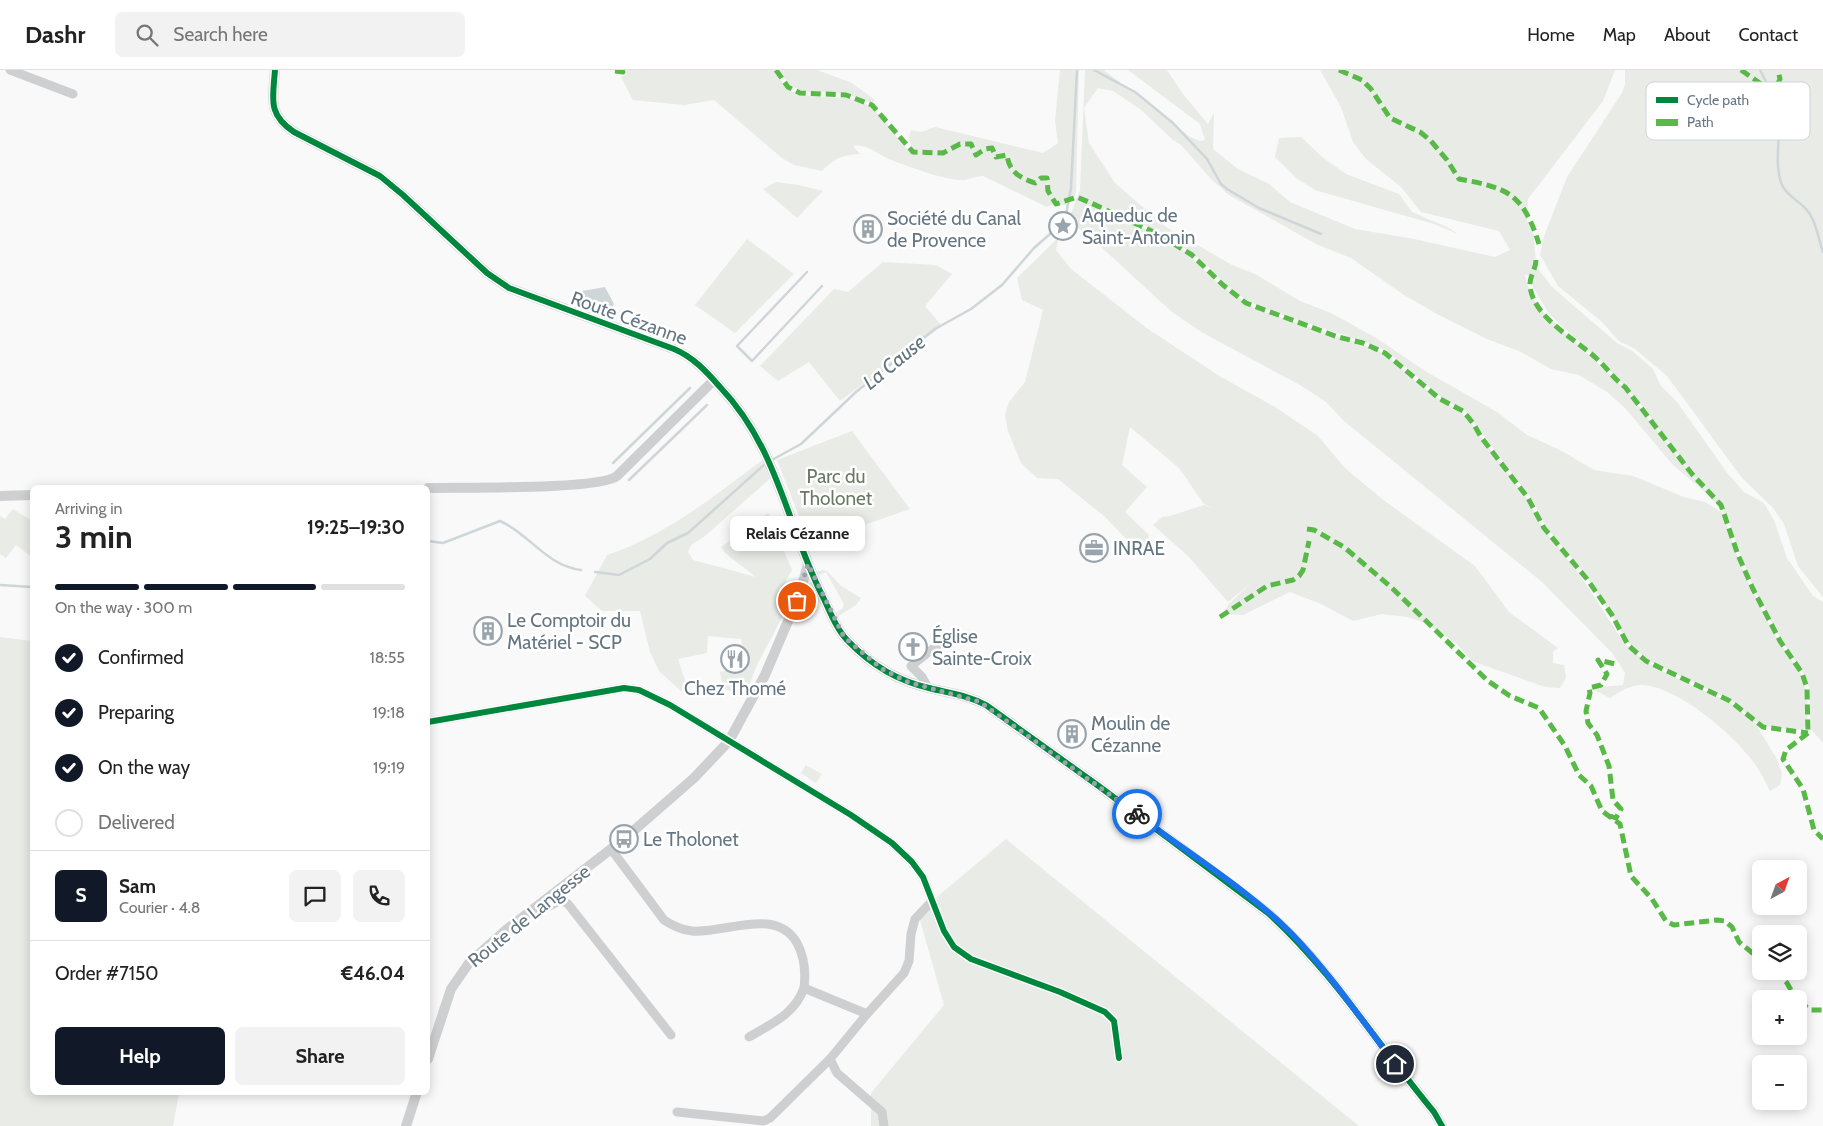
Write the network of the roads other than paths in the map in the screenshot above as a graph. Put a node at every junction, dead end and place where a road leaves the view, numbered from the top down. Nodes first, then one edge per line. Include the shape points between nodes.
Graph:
1 (10, 70) edge
2 (275, 70) edge
3 (73, 94) dead end
4 (714, 380) junction
5 (430, 488) edge
6 (30, 495) edge
7 (0, 496) edge
8 (808, 564) junction
9 (939, 644) dead end
10 (928, 688) junction
11 (430, 722) edge
12 (728, 741) junction
13 (611, 849) junction
14 (931, 902) junction
15 (534, 908) junction
16 (804, 988) junction
17 (866, 1014) junction
18 (671, 1035) dead end
19 (749, 1037) dead end
20 (430, 1053) edge
21 (1120, 1058) dead end
22 (830, 1059) junction
23 (416, 1095) edge
24 (677, 1112) dead end
25 (406, 1126) edge
26 (884, 1126) edge
27 (1442, 1126) edge

1 - 3 street
2 - 4 street, Route Cézanne via 272,101 283,124 380,176 494,279 525,296 682,352 695,360
4 - 5 street via 618,476 609,481 576,485
4 - 8 street, Route Cézanne via 740,409 769,459
6 - 7 street
8 - 10 street, Route Cézanne via 836,624 848,641 892,676
8 - 12 street, Route de Langesse via 800,593 765,675
9 - 10 street via 911,666
10 - 27 street, Route Cézanne via 973,698 986,705 1268,913 1316,962
11 - 12 street via 630,688 670,705
12 - 13 street, Route de Langesse via 701,771
12 - 14 street via 892,843 918,869
13 - 15 street, Route de Langesse
13 - 16 street via 659,915 675,927 701,931 772,924 786,930 802,952 806,975
14 - 17 street via 915,919 908,967
14 - 21 street via 944,931 962,954 1110,1014
15 - 18 street via 538,912 561,900 568,904
15 - 20 street, Route de Langesse via 464,969 451,989
16 - 17 street
16 - 19 street via 790,1010
17 - 22 street
22 - 24 street via 764,1121
22 - 26 street via 837,1073 882,1112
23 - 25 street

